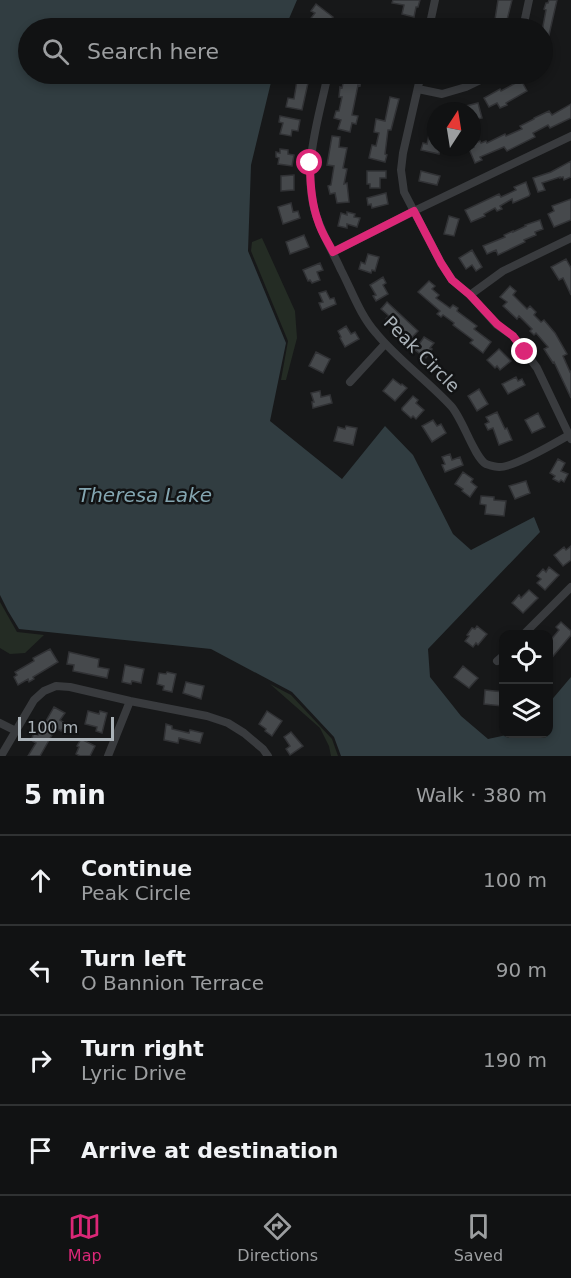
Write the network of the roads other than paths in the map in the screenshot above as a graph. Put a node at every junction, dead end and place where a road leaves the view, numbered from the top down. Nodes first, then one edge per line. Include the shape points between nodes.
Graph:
1 (435, 0) edge
2 (529, 0) edge
3 (431, 18) edge
4 (524, 18) edge
5 (326, 84) edge
6 (419, 84) edge
7 (472, 84) edge
8 (418, 89) junction
9 (571, 136) edge
10 (414, 211) junction
11 (571, 238) edge
12 (333, 252) junction
13 (470, 295) junction
14 (386, 344) junction
15 (350, 382) dead end
16 (570, 437) edge
17 (571, 586) edge
18 (528, 630) edge
19 (130, 701) junction
20 (0, 723) edge
21 (15, 731) junction
22 (1, 756) edge
23 (108, 756) edge
24 (268, 756) edge

1 - 3 street
2 - 4 street
5 - 12 street, Peak Circle via 313,143 310,184 319,224
6 - 8 street
7 - 8 street via 442,94
8 - 10 street via 401,170 404,192
9 - 10 street
10 - 12 street
10 - 13 street via 452,280
11 - 13 street via 503,271
12 - 14 street, Peak Circle via 361,310
13 - 16 street via 513,336 537,368
14 - 15 street
14 - 16 street, Peak Circle via 453,408 486,464 501,468 514,464
17 - 18 street
19 - 21 street via 57,686 33,700
19 - 23 street
19 - 24 street via 228,723
20 - 21 street
21 - 22 street

